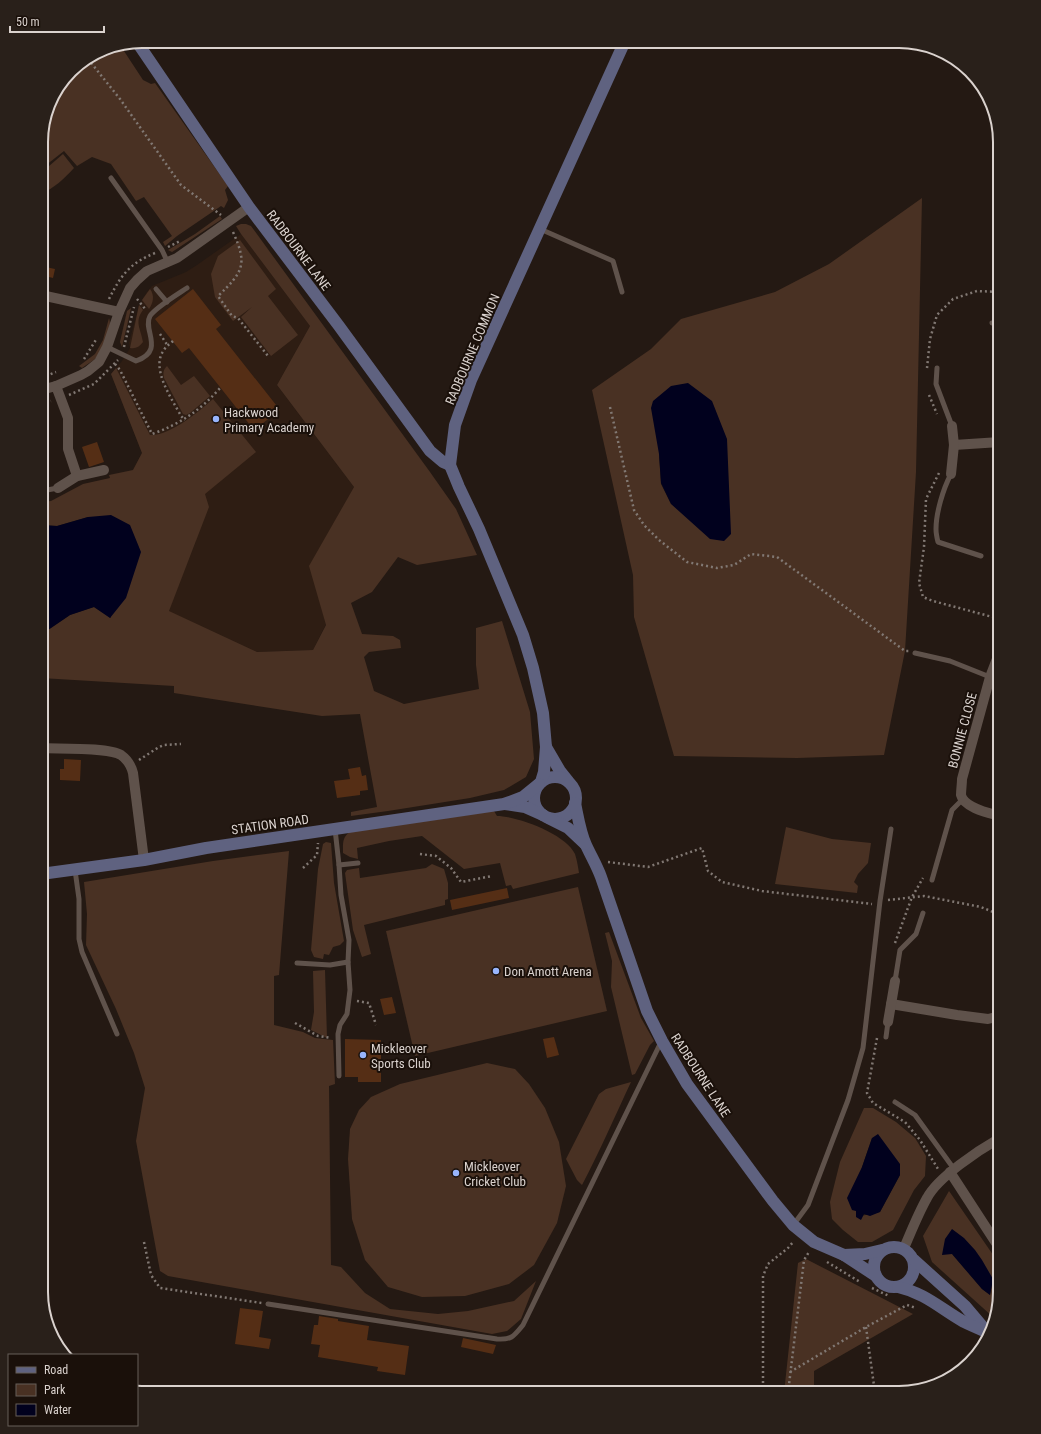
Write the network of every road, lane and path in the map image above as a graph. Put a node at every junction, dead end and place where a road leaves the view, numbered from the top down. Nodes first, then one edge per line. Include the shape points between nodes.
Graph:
1 (141, 48) edge
2 (623, 48) edge
3 (91, 63) edge
4 (111, 178) dead end
5 (249, 207) junction
6 (228, 223) junction
7 (540, 229) junction
8 (233, 232) dead end
9 (168, 262) junction
10 (187, 288) dead end
11 (156, 289) dead end
12 (622, 292) dead end
13 (48, 297) edge
14 (167, 302) junction
15 (118, 312) junction
16 (99, 333) dead end
17 (173, 341) dead end
18 (107, 347) junction
19 (268, 356) dead end
20 (83, 361) dead end
21 (115, 364) dead end
22 (937, 368) dead end
23 (62, 370) dead end
24 (48, 375) edge
25 (56, 386) junction
26 (48, 388) edge
27 (220, 388) dead end
28 (610, 407) dead end
29 (184, 420) junction
30 (952, 426) joint
31 (993, 442) edge
32 (954, 445) junction
33 (450, 465) junction
34 (104, 470) dead end
35 (951, 474) joint
36 (77, 476) junction
37 (58, 488) joint
38 (48, 490) edge
39 (981, 556) dead end
40 (915, 653) joint
41 (993, 672) edge
42 (993, 678) edge
43 (181, 744) dead end
44 (546, 747) junction
45 (48, 748) edge
46 (130, 764) junction
47 (568, 782) junction
48 (540, 783) junction
49 (963, 799) junction
50 (575, 803) junction
51 (504, 804) junction
52 (993, 814) edge
53 (546, 817) junction
54 (335, 829) junction
55 (890, 829) dead end
56 (317, 832) junction
57 (586, 845) junction
58 (420, 854) dead end
59 (144, 860) junction
60 (595, 862) junction
61 (358, 863) dead end
62 (339, 864) junction
63 (303, 868) dead end
64 (75, 869) junction
65 (48, 873) edge
66 (492, 876) dead end
67 (932, 880) dead end
68 (880, 901) junction
69 (923, 912) dead end
70 (993, 912) edge
71 (348, 962) junction
72 (297, 963) dead end
73 (895, 981) joint
74 (349, 999) junction
75 (891, 1004) junction
76 (993, 1018) edge
77 (888, 1022) joint
78 (295, 1023) dead end
79 (376, 1025) dead end
80 (117, 1034) dead end
81 (886, 1037) dead end
82 (338, 1038) junction
83 (662, 1041) junction
84 (339, 1076) dead end
85 (895, 1102) dead end
86 (993, 1143) edge
87 (952, 1170) junction
88 (797, 1229) junction
89 (993, 1237) edge
90 (144, 1242) dead end
91 (814, 1242) junction
92 (904, 1248) junction
93 (882, 1250) junction
94 (844, 1255) junction
95 (914, 1260) junction
96 (876, 1276) junction
97 (898, 1287) junction
98 (268, 1304) joint
99 (922, 1310) dead end
100 (866, 1327) junction
101 (985, 1330) edge
102 (984, 1331) edge
103 (790, 1372) junction
104 (763, 1386) edge
105 (789, 1386) edge
106 (874, 1386) edge

1 - 5 street, RADBOURNE LANE
2 - 7 street, RADBOURNE COMMON
3 - 6 path via 181,185
4 - 9 lane
5 - 6 street
5 - 33 street, RADBOURNE LANE via 430,451
6 - 9 street
7 - 12 lane via 613,261
7 - 33 street, RADBOURNE COMMON via 471,380 455,425
8 - 19 path via 243,262 234,282 218,296 232,316 238,318
9 - 15 street via 147,271 137,280
10 - 14 lane
11 - 14 lane
13 - 15 street
14 - 18 lane via 150,316 148,321 152,339 151,349 144,358 136,361
15 - 18 street
16 - 20 path
17 - 29 path via 163,350 159,369
18 - 25 street via 99,362 88,372
21 - 29 path via 152,434
22 - 30 lane via 936,384
23 - 24 path
25 - 26 street
25 - 36 street via 68,418 68,449
27 - 29 path via 212,398
28 - 40 path via 634,510 659,540 687,562 717,568 734,566 750,554 777,557 905,650
30 - 32 street
31 - 32 street
32 - 35 street
33 - 44 street, RADBOURNE COMMON via 523,635 539,691
34 - 36 street
35 - 39 lane via 940,504 936,531 938,542
36 - 37 street
37 - 38 lane
40 - 41 lane
42 - 49 street, BONNIE CLOSE via 962,779
43 - 46 path via 164,745
44 - 47 street, RADBOURNE COMMON
44 - 48 street, RADBOURNE COMMON via 544,772
45 - 46 street via 100,750 120,754
46 - 59 street
47 - 48 street via 551,777
47 - 50 street via 575,791
48 - 51 street, STATION ROAD via 523,797
48 - 53 street via 535,790 535,804
49 - 52 street via 970,806
49 - 67 lane via 952,810
50 - 53 street via 573,809 562,818
50 - 57 street, RADBOURNE LANE
51 - 53 street, STATION ROAD via 525,807
51 - 54 street, STATION ROAD
53 - 57 street, RADBOURNE LANE via 568,828
54 - 56 street, STATION ROAD
54 - 62 lane
55 - 68 lane
56 - 59 street, STATION ROAD
56 - 63 path via 318,855
57 - 60 street, RADBOURNE LANE
58 - 66 path via 436,856 451,868 461,882
59 - 64 street, STATION ROAD
60 - 68 path via 648,867 702,848 708,871 722,882 762,891 870,904
60 - 83 street, RADBOURNE LANE via 647,1011
61 - 62 lane
62 - 71 lane via 341,895 349,940
64 - 65 street, STATION ROAD
64 - 80 lane via 80,899 79,939 82,952
68 - 70 path via 924,896 981,907
68 - 88 lane via 863,1048 848,1100
69 - 73 lane via 916,934 900,950
71 - 72 lane via 330,965
71 - 74 lane
73 - 75 street
74 - 79 path via 369,1003
74 - 82 lane via 347,1014 340,1025
75 - 76 street via 956,1015
75 - 77 street
77 - 81 lane
78 - 82 path via 318,1036
82 - 84 lane
83 - 88 street, RADBOURNE LANE via 687,1084 773,1201
83 - 98 lane via 524,1325 514,1337 497,1339
85 - 87 lane via 915,1115
86 - 87 street
87 - 89 street
87 - 92 street via 927,1197
88 - 91 street, RADBOURNE LANE
88 - 104 path via 788,1248 768,1264 763,1276
90 - 98 path via 151,1275 160,1288
91 - 94 street, RADBOURNE LANE
91 - 103 path via 804,1260
92 - 93 street via 892,1246
92 - 95 street
93 - 94 street, RADBOURNE LANE
93 - 96 street via 874,1265
94 - 96 street, RADBOURNE LANE
95 - 97 street via 914,1274 910,1280
95 - 101 street via 965,1306
96 - 97 street via 886,1285
97 - 102 street via 917,1293
99 - 100 path via 907,1304
100 - 103 path
100 - 106 path
103 - 105 path

